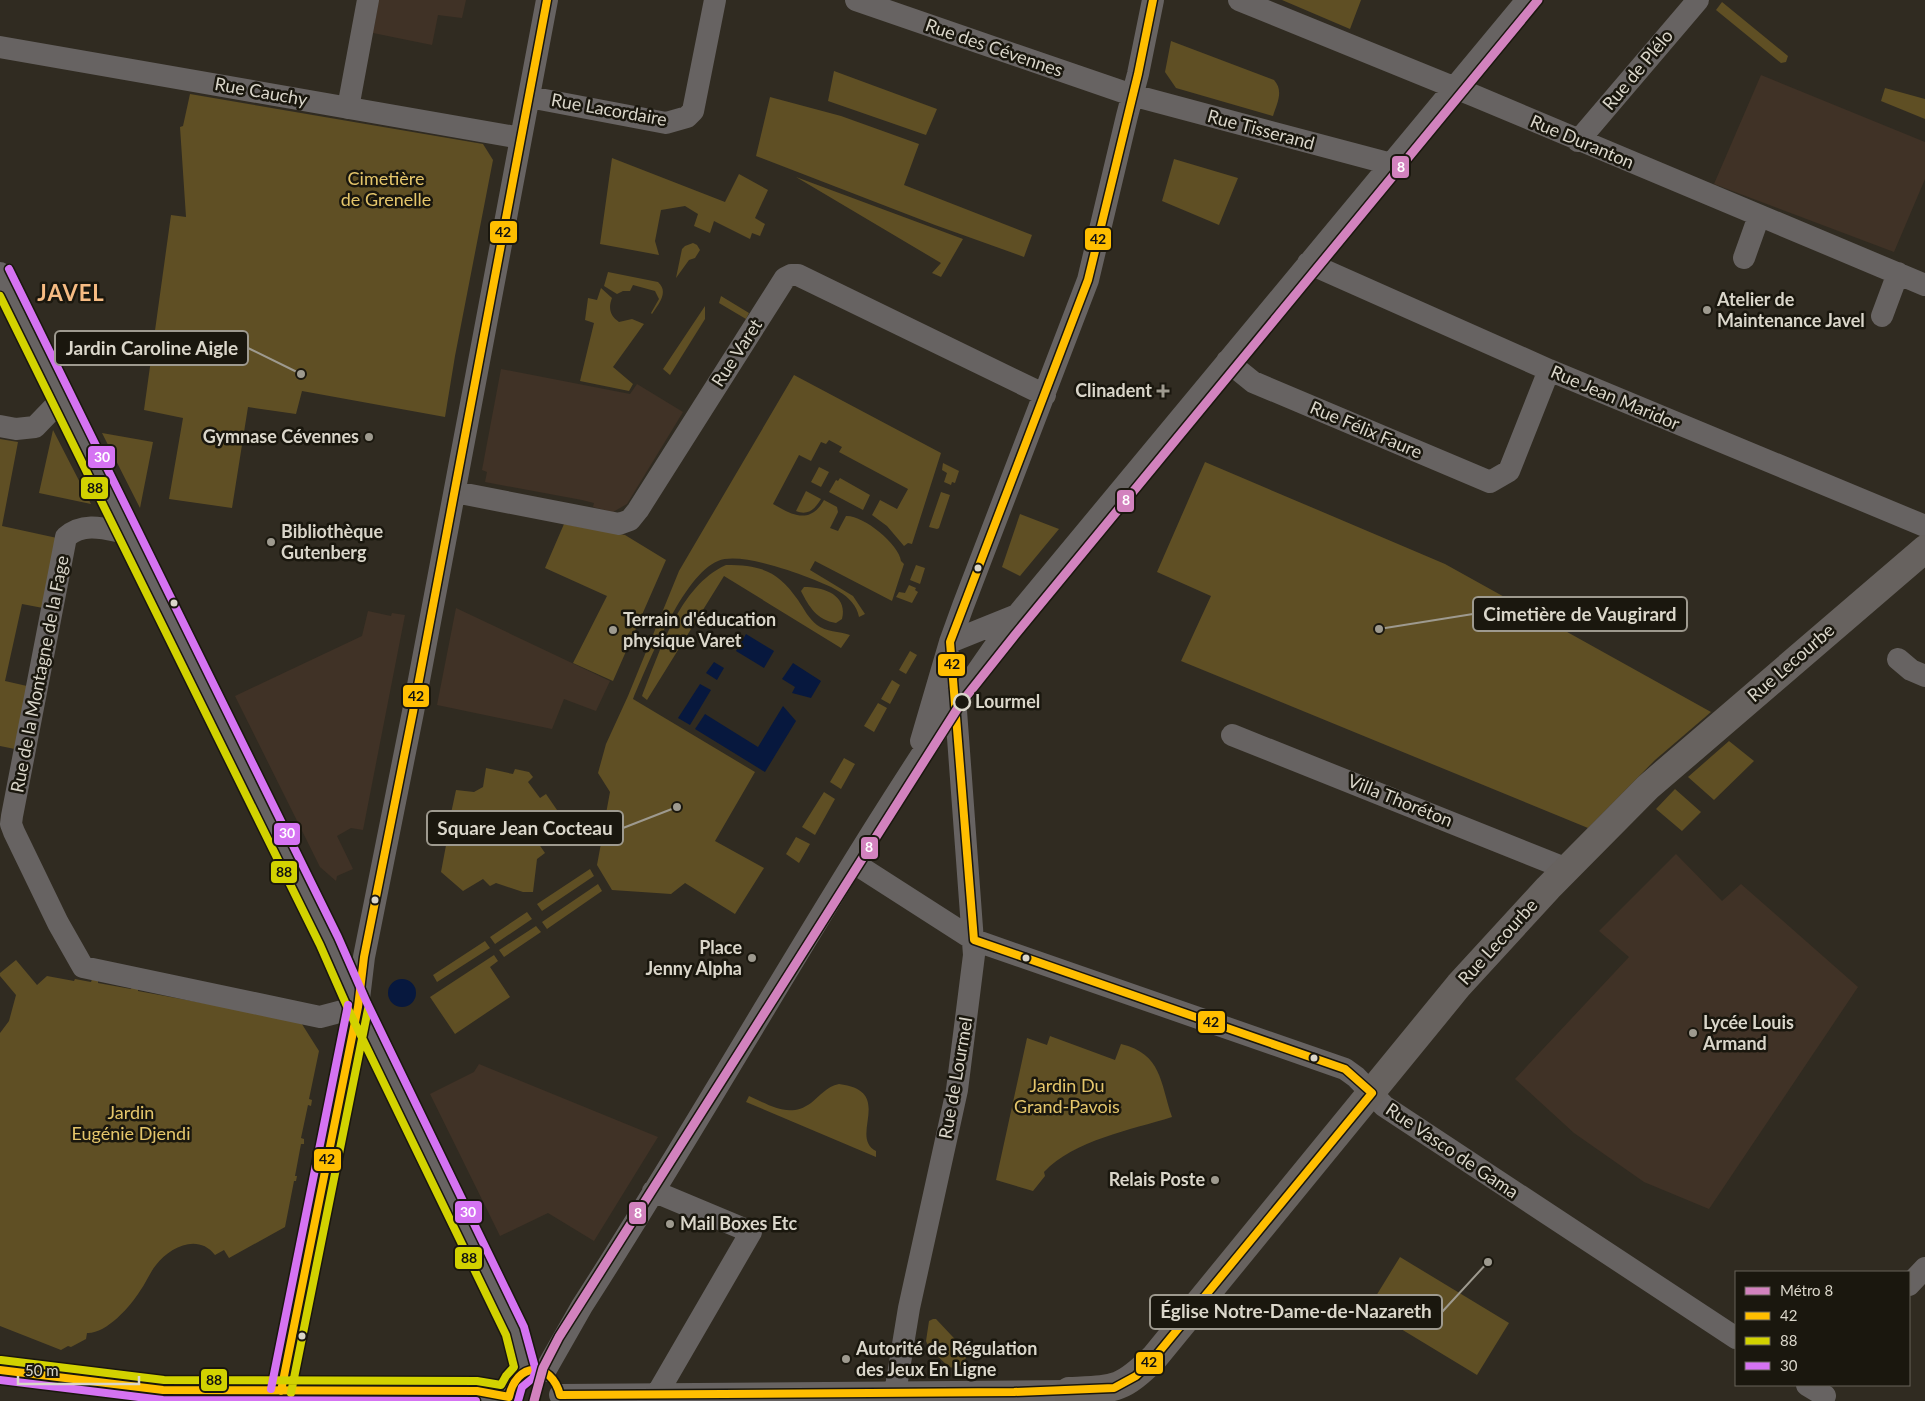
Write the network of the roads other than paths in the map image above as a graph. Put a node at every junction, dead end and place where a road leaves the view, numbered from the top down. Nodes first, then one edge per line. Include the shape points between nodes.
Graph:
1 (368, 0) edge
2 (547, 0) edge
3 (715, 0) edge
4 (856, 0) edge
5 (1153, 0) edge
6 (1240, 0) edge
7 (1526, 0) edge
8 (1698, 0) edge
9 (0, 47) edge
10 (1454, 88) junction
11 (1132, 95) junction
12 (529, 97) junction
13 (348, 108) junction
14 (521, 138) junction
15 (1578, 141) junction
16 (1391, 164) junction
17 (1759, 216) junction
18 (1744, 258) dead end
19 (1308, 263) junction
20 (0, 273) edge
21 (1898, 273) junction
22 (1925, 285) edge
23 (1882, 316) dead end
24 (1227, 361) junction
25 (1549, 370) junction
26 (1045, 395) junction
27 (62, 399) junction
28 (0, 426) edge
29 (454, 492) junction
30 (1925, 526) edge
31 (127, 533) junction
32 (1925, 549) edge
33 (1017, 615) junction
34 (950, 642) junction
35 (1898, 659) dead end
36 (974, 674) junction
37 (1925, 676) edge
38 (955, 702) junction
39 (1232, 735) dead end
40 (919, 758) junction
41 (961, 760) junction
42 (854, 863) junction
43 (1567, 868) junction
44 (974, 940) junction
45 (358, 1007) junction
46 (1372, 1093) junction
47 (653, 1191) junction
48 (1925, 1268) edge
49 (1910, 1284) edge
50 (1735, 1337) edge
51 (0, 1370) edge
52 (535, 1371) junction
53 (281, 1391) junction
54 (895, 1393) junction
55 (657, 1394) junction
56 (1069, 1396) edge
57 (559, 1398) edge
58 (510, 1399) edge

1 - 13 street
2 - 12 street
3 - 12 street, Rue Lacordaire via 693,111 687,117 666,123
4 - 11 street, Rue des Cévennes
5 - 11 street, Rue de Lourmel
6 - 10 street, Rue Duranton
7 - 10 street
8 - 15 street, Rue de Plélo
9 - 13 street, Rue Cauchy
10 - 15 street, Rue Duranton
10 - 16 street
11 - 16 street, Rue Tisserand
11 - 26 street, Rue de Lourmel via 1088,280
12 - 14 street
13 - 14 street, Rue Cauchy
14 - 29 street
15 - 17 street, Rue Duranton
16 - 19 street
17 - 18 street
17 - 21 street, Rue Duranton
19 - 24 street
19 - 25 street, Rue Jean Maridor
20 - 27 street
21 - 22 street, Rue Duranton
21 - 23 street
24 - 25 street, Rue Félix Faure via 1253,382 1490,482 1509,471
24 - 33 street
25 - 30 street, Rue Jean Maridor
26 - 29 street, Rue Varet via 798,275 791,275 785,278 630,520 619,524
26 - 34 street, Rue de Lourmel
27 - 28 street via 35,427 16,429
27 - 31 street
29 - 45 street via 364,957
31 - 45 street via 329,941
31 - 45 street, Rue de la Montagne de la Fage via 94,526 72,531 66,537 12,816 14,832 58,922 84,966 320,1017
32 - 43 main road, Rue Lecourbe via 1648,787
33 - 34 street
33 - 36 street
34 - 36 street via 964,648
34 - 38 street, Rue de Lourmel
34 - 40 street
35 - 37 street
36 - 38 street
38 - 40 street
38 - 41 street, Rue de Lourmel
39 - 43 street, Villa Thoréton
40 - 41 street
40 - 42 street
41 - 44 street, Rue de Lourmel
42 - 44 street, Rue Vasco de Gama
42 - 47 street
43 - 46 main road, Rue Lecourbe via 1459,985
44 - 46 street, Rue Vasco de Gama via 1344,1069
44 - 54 street, Rue de Lourmel via 957,1090 909,1308
45 - 52 street
45 - 53 street
46 - 50 street, Rue Vasco de Gama via 1384,1106 1467,1162
46 - 56 main road, Rue Lecourbe via 1154,1358 1124,1385
47 - 52 street
47 - 55 street via 751,1232
48 - 49 street
51 - 53 street via 162,1390
52 - 57 street via 553,1378 558,1385
52 - 58 street via 519,1375 512,1384
53 - 58 street via 477,1391
54 - 55 street
54 - 56 street via 1014,1392
55 - 57 street

